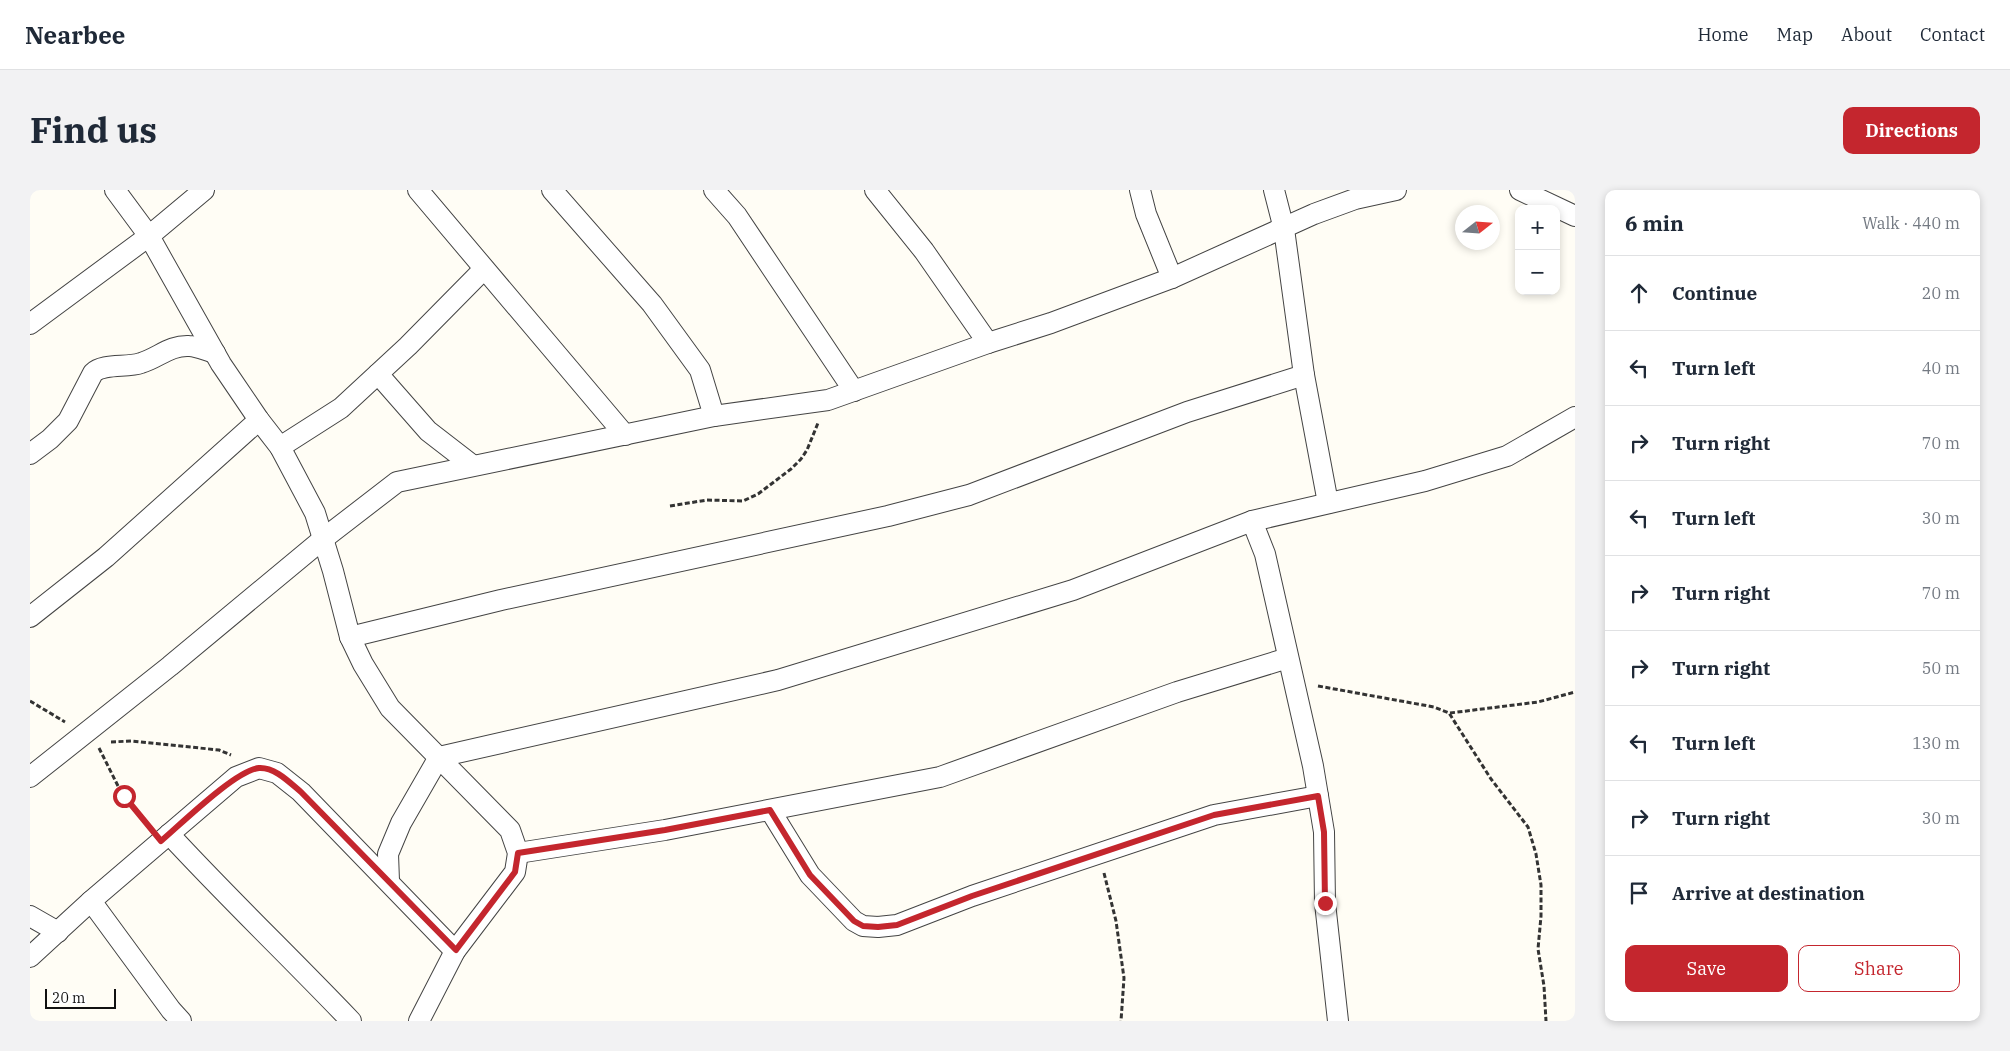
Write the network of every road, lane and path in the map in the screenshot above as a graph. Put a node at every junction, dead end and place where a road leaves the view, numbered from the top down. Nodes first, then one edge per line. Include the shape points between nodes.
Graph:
1 (115, 190) edge
2 (204, 190) edge
3 (418, 190) edge
4 (552, 190) edge
5 (714, 190) edge
6 (875, 190) edge
7 (1140, 190) edge
8 (1274, 190) edge
9 (1396, 190) edge
10 (1520, 190) edge
11 (1575, 216) edge
12 (1284, 229) junction
13 (149, 236) junction
14 (484, 269) junction
15 (1172, 278) junction
16 (30, 324) edge
17 (988, 343) junction
18 (215, 353) junction
19 (378, 374) junction
20 (1304, 375) junction
21 (854, 391) junction
22 (828, 400) junction
23 (714, 416) junction
24 (1575, 417) edge
25 (259, 420) junction
26 (625, 435) junction
27 (280, 447) junction
28 (30, 454) edge
29 (472, 465) junction
30 (1328, 503) junction
31 (670, 506) dead end
32 (1252, 520) junction
33 (323, 539) junction
34 (30, 617) edge
35 (350, 637) junction
36 (1288, 658) junction
37 (1292, 682) junction
38 (1575, 692) edge
39 (30, 701) edge
40 (1449, 713) junction
41 (89, 736) junction
42 (439, 756) junction
43 (259, 768) junction
44 (30, 777) edge
45 (1318, 796) junction
46 (770, 810) junction
47 (165, 838) junction
48 (518, 853) junction
49 (1099, 854) junction
50 (389, 881) junction
51 (91, 901) junction
52 (30, 916) edge
53 (58, 932) junction
54 (456, 950) junction
55 (30, 957) edge
56 (181, 1021) edge
57 (352, 1021) edge
58 (419, 1021) edge
59 (1121, 1021) edge
60 (1338, 1021) edge
61 (1546, 1021) edge

1 - 13 street
2 - 13 street
3 - 14 street
4 - 23 street via 652,304 700,370
5 - 21 street via 737,216
6 - 17 street via 924,251
7 - 15 street via 1146,214
8 - 12 street
9 - 12 street via 1355,199
10 - 11 street
12 - 15 street
12 - 20 street
13 - 16 street
13 - 18 street
14 - 19 street
14 - 26 street
15 - 17 street
17 - 21 street
18 - 25 street
18 - 28 street via 189,346 173,347 142,363 97,369 68,421
19 - 27 street via 342,408
19 - 29 street via 428,431
20 - 30 street
20 - 35 street via 1187,412 969,495
21 - 22 street
22 - 23 street
22 - 31 path via 807,450 791,469 758,494 743,501 707,500
23 - 26 street
24 - 30 street via 1507,456 1425,481
25 - 27 street
25 - 34 street via 106,557
26 - 29 street
27 - 33 street via 315,513
29 - 33 street via 397,482
30 - 32 street
32 - 36 street via 1265,554
32 - 42 street via 1073,590 778,680
33 - 35 street
33 - 41 street
35 - 42 street via 390,708
36 - 37 street
36 - 46 street via 1177,692 940,777
37 - 40 path
37 - 45 street
38 - 40 path via 1538,702
39 - 41 path
40 - 61 path via 1491,779 1528,827 1541,886 1538,949
41 - 43 path via 107,742 131,741 220,750
41 - 44 street
41 - 47 path via 124,796
42 - 48 street via 510,830
42 - 50 street via 401,823 388,854
43 - 47 street via 236,777
43 - 50 street via 277,773 301,792
45 - 49 street via 1214,815
45 - 60 street via 1324,832 1325,903
46 - 48 street
46 - 49 street via 810,875 854,921 863,926 897,925
47 - 51 street
47 - 57 street via 292,958
48 - 54 street via 515,872
49 - 59 path via 1116,921 1124,978
50 - 54 street
51 - 53 street
51 - 56 street
52 - 53 street
53 - 55 street
54 - 58 street

